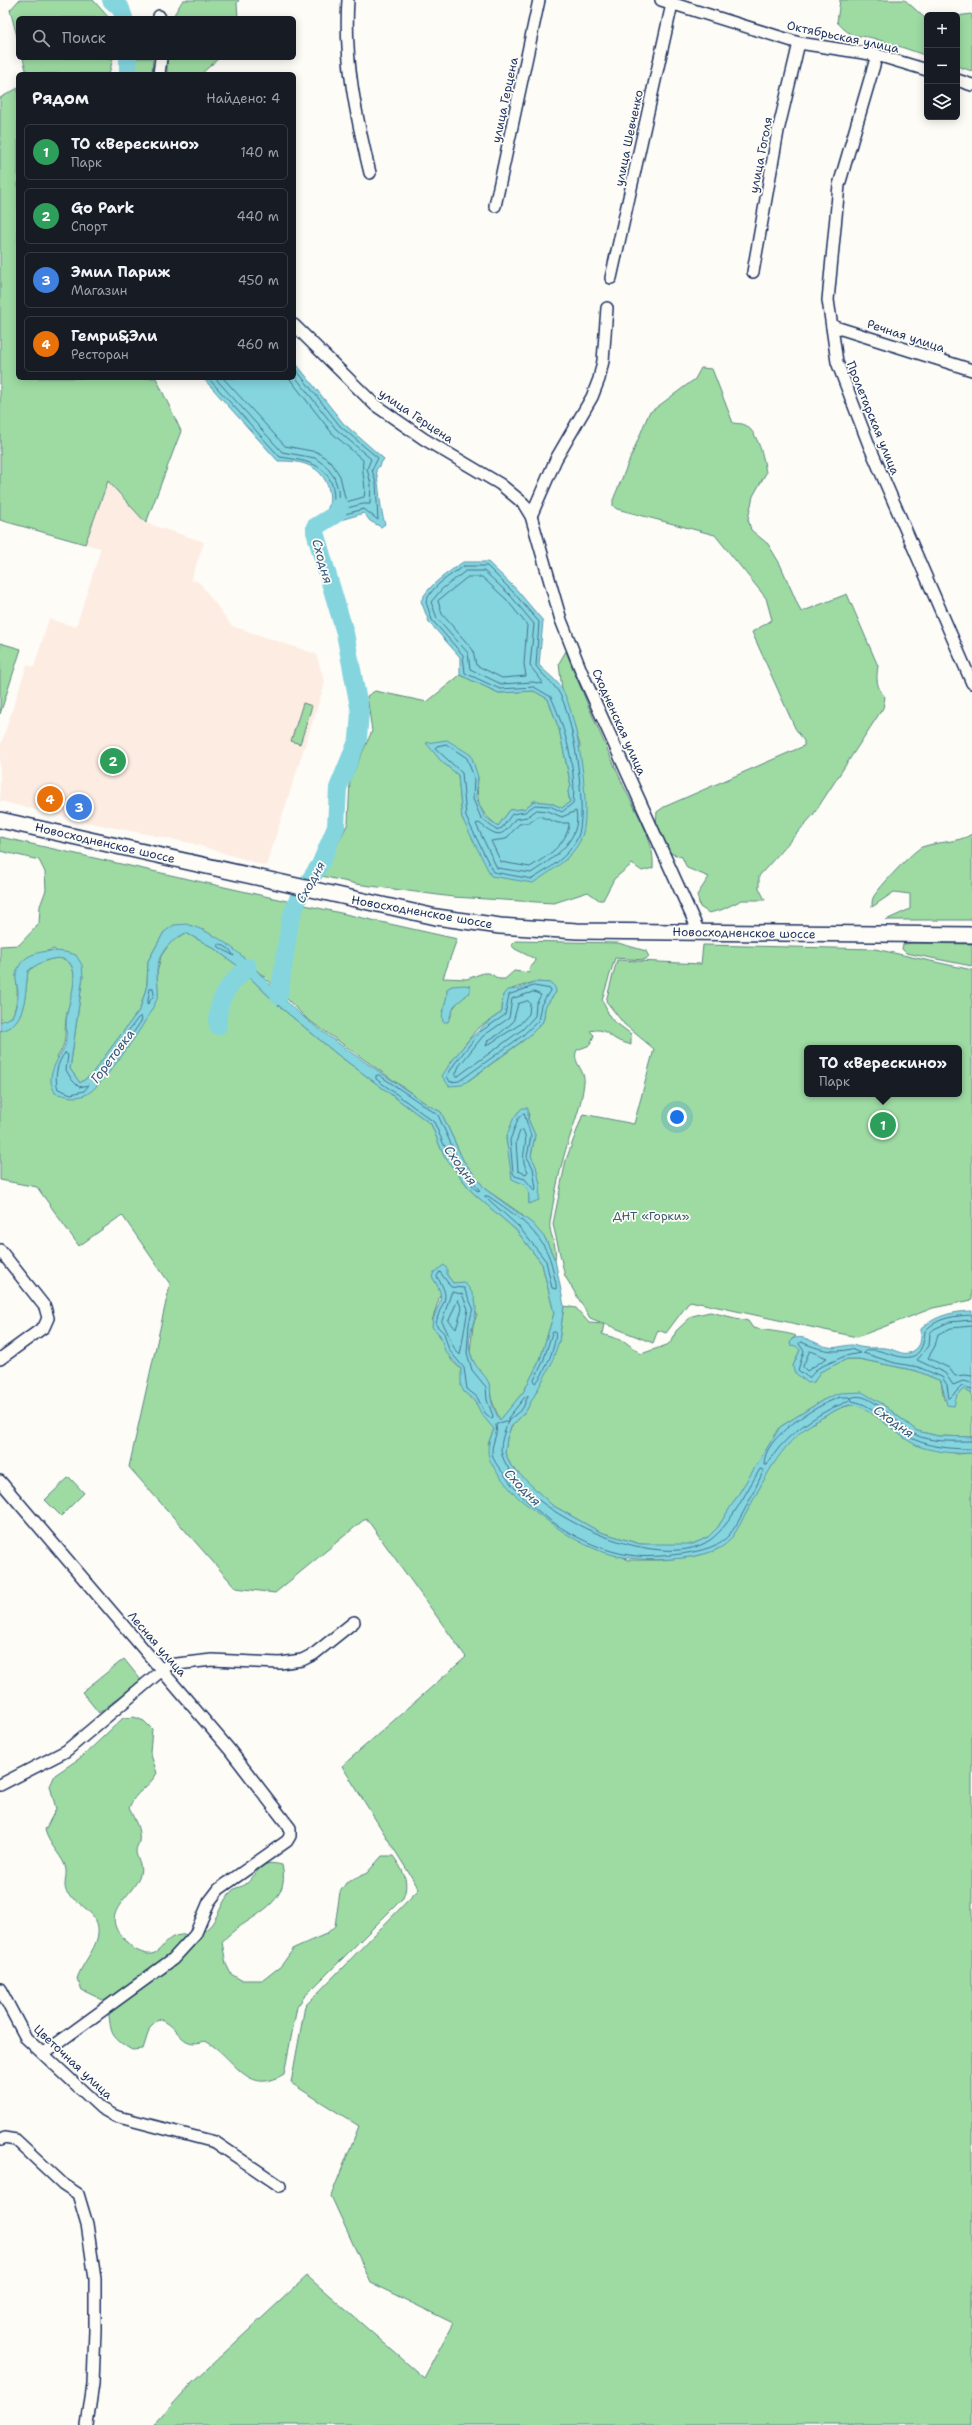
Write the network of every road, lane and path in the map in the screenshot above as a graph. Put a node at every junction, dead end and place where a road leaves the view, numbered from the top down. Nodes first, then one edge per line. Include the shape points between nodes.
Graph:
1 (348, 0) edge
2 (539, 0) edge
3 (661, 0) edge
4 (672, 4) junction
5 (799, 43) junction
6 (877, 55) junction
7 (160, 60) edge
8 (924, 69) edge
9 (159, 72) edge
10 (960, 81) edge
11 (972, 84) edge
12 (370, 173) dead end
13 (495, 206) dead end
14 (753, 272) dead end
15 (611, 278) dead end
16 (607, 308) dead end
17 (832, 326) junction
18 (296, 327) edge
19 (972, 370) edge
20 (531, 516) junction
21 (972, 684) edge
22 (0, 820) edge
23 (699, 932) junction
24 (972, 935) edge
25 (0, 1250) edge
26 (0, 1359) edge
27 (0, 1481) edge
28 (354, 1622) dead end
29 (161, 1668) junction
30 (0, 1785) edge
31 (0, 1989) edge
32 (44, 2053) junction
33 (0, 2140) edge
34 (280, 2186) dead end
35 (87, 2425) edge

1 - 12 street via 346,36 350,83
2 - 13 street, улица Герцена
3 - 4 street, Октябрьская улица
4 - 5 street, Октябрьская улица
4 - 15 street, улица Шевченко
5 - 6 street, Октябрьская улица
5 - 14 street, улица Гоголя via 778,131
6 - 8 street, Октябрьская улица
6 - 17 street, Пролетарская улица via 839,185 828,300
7 - 9 street
10 - 11 street
16 - 20 street via 599,379 592,397 556,459
17 - 19 street, Речная улица
17 - 21 street, Пролетарская улица via 837,362 869,445
18 - 20 street, улица Герцена via 375,405 424,439 500,484 523,503
20 - 23 street, Сходненская улица via 561,620 582,673
22 - 23 main road, Новосходненское шоссе via 436,917 500,926 577,931
23 - 24 main road, Новосходненское шоссе
25 - 26 street via 45,1308 48,1318 44,1327
27 - 29 street, Лесная улица
28 - 29 street via 314,1654 302,1660 280,1663 212,1660 179,1662
29 - 30 street via 66,1751
29 - 32 street, Лесная улица via 290,1828 290,1836 287,1841 219,1889 209,1902 195,1935 173,1959
31 - 32 street, Цветочная улица via 26,2038
32 - 34 street, Цветочная улица via 101,2108 115,2116 215,2142
33 - 35 street via 16,2140 63,2184 78,2194 87,2224 95,2279 93,2384

